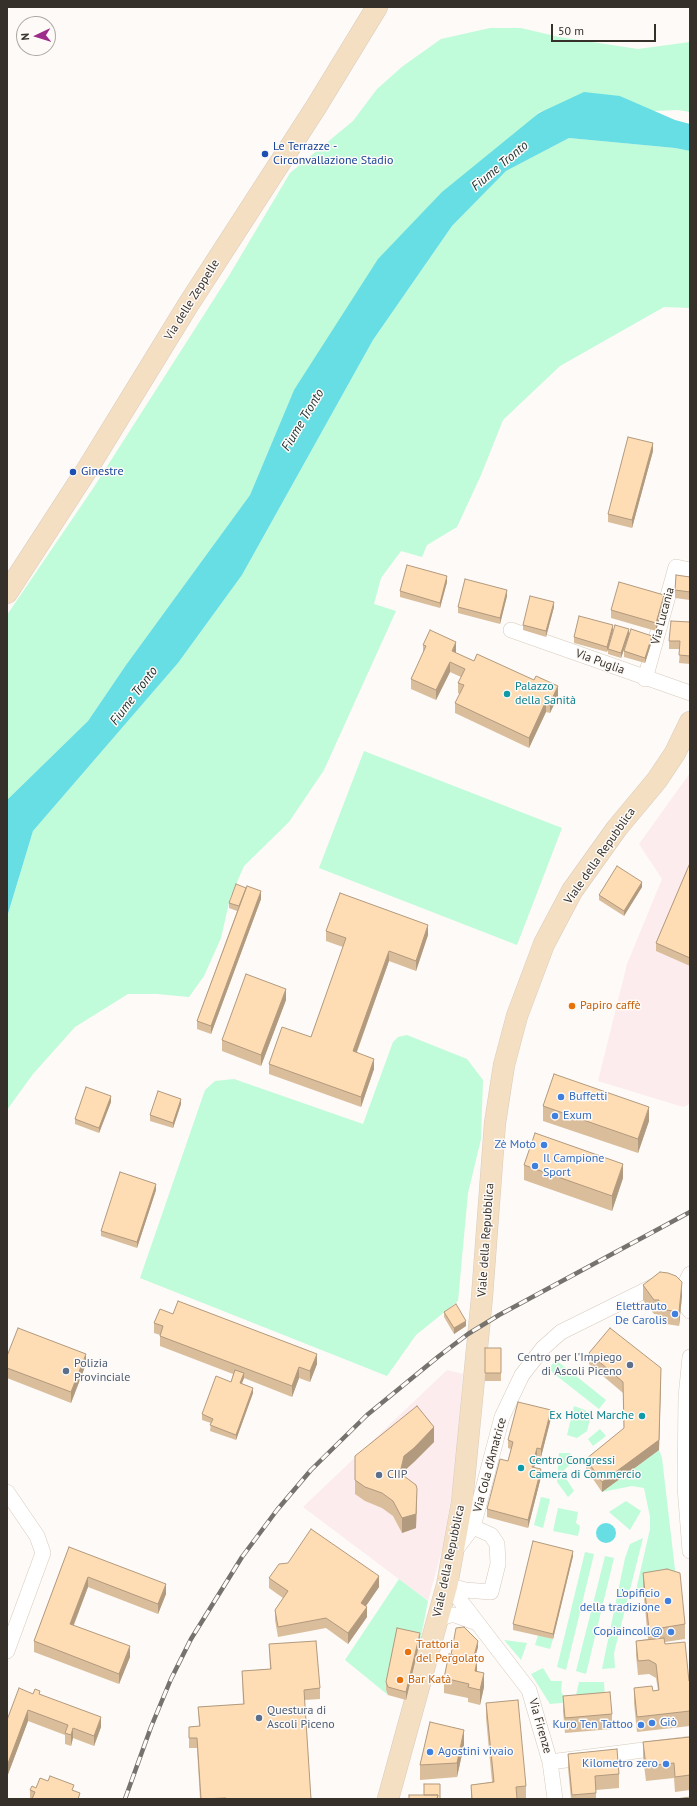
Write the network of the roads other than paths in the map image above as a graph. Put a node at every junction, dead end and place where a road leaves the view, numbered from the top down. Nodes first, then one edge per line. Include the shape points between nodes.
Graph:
1 (377, 7) edge
2 (690, 570) edge
3 (7, 593) edge
4 (511, 630) dead end
5 (645, 679) junction
6 (690, 693) edge
7 (690, 722) edge
8 (690, 1274) edge
9 (684, 1295) junction
10 (690, 1311) edge
11 (690, 1357) edge
12 (7, 1492) edge
13 (473, 1527) junction
14 (690, 1551) edge
15 (453, 1554) junction
16 (447, 1585) junction
17 (491, 1592) junction
18 (475, 1606) dead end
19 (437, 1619) junction
20 (477, 1623) junction
21 (7, 1651) edge
22 (690, 1744) edge
23 (550, 1762) junction
24 (388, 1799) edge
25 (555, 1799) edge

1 - 3 street, Via delle Zeppelle
2 - 5 street, Via Lucania via 676,567
4 - 5 street, Via Puglia
5 - 6 street, Via Puglia
7 - 15 street, Viale della Repubblica via 675,753 657,780 617,828 572,891 533,970 504,1065 495,1123 470,1429
8 - 9 street via 684,1286
9 - 10 street
9 - 13 street, Via Cola d'Amatrice via 676,1288 654,1286 561,1332 543,1348 522,1375 502,1417
11 - 14 street via 686,1397 685,1479
12 - 21 street via 37,1536 42,1553
13 - 15 street, Via Cola d'Amatrice
13 - 17 street via 491,1534 497,1544 498,1564
15 - 16 street, Viale della Repubblica
16 - 17 street via 465,1590
16 - 19 street, Viale della Repubblica
16 - 20 street, Via Firenze
17 - 18 street
19 - 20 street via 455,1615
19 - 24 street, Viale della Repubblica
20 - 23 street, Via Firenze via 529,1690
22 - 23 street
23 - 25 street, Via Firenze

